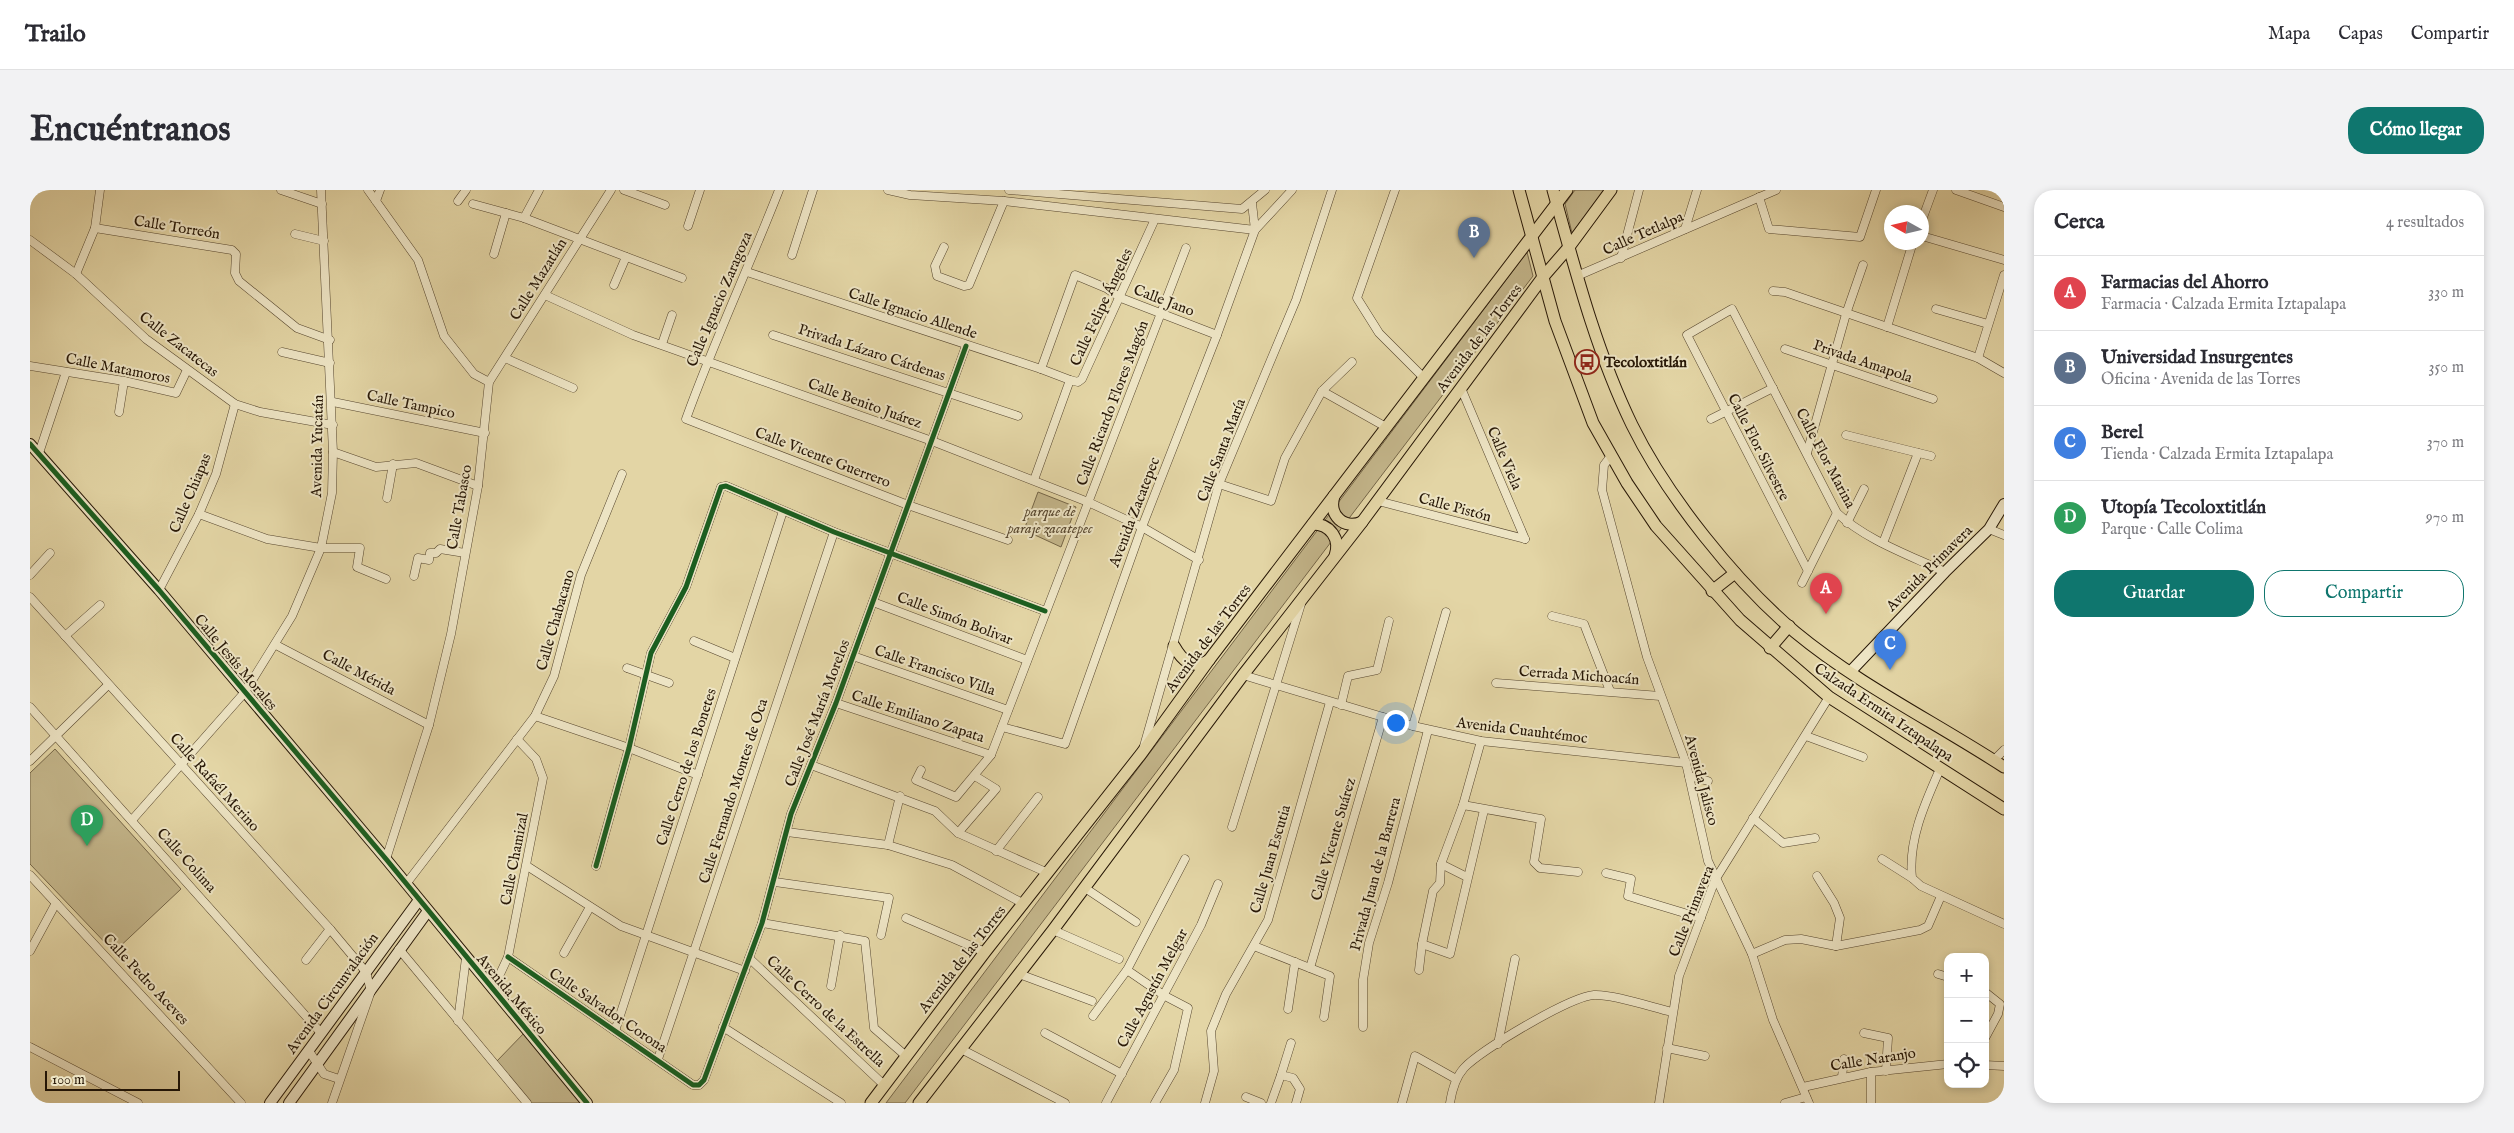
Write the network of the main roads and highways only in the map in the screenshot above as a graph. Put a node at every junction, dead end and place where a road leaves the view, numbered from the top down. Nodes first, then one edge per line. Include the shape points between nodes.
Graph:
1 (1519, 190) edge
2 (1552, 190) edge
3 (1568, 190) edge
4 (1611, 190) edge
5 (1557, 205) junction
6 (1532, 235) junction
7 (1569, 247) junction
8 (1543, 277) junction
9 (1334, 496) junction
10 (1362, 522) junction
11 (1313, 524) junction
12 (1334, 557) junction
13 (1735, 573) junction
14 (1712, 591) junction
15 (1789, 626) junction
16 (1174, 646) road end
17 (1770, 648) junction
18 (1209, 660) junction
19 (1999, 764) edge
20 (2004, 808) edge
21 (871, 1103) edge
22 (919, 1103) edge

1 - 6 main road, Calzada Ermita Iztapalapa
2 - 5 main road, Calzada Ermita Iztapalapa
3 - 5 main road, Avenida de las Torres
4 - 7 main road, Avenida de las Torres
5 - 6 main road, Avenida de las Torres
5 - 7 main road, Calzada Ermita Iztapalapa
6 - 8 main road, Calzada Ermita Iztapalapa
6 - 9 main road, Avenida de las Torres
7 - 8 main road, Avenida de las Torres
7 - 13 main road, Calzada Ermita Iztapalapa via 1597,339 1632,426 1684,508
8 - 10 main road, Avenida de las Torres
8 - 14 main road, Calzada Ermita Iztapalapa via 1555,321 1593,424 1656,526
9 - 10 main road via 1332,506 1339,520 1348,524
9 - 11 main road, Avenida de las Torres
10 - 12 main road, Avenida de las Torres
11 - 12 main road via 1327,527 1334,534 1337,543
11 - 18 main road, Avenida de las Torres
12 - 22 main road, Avenida de las Torres
13 - 14 main road
13 - 15 main road, Calzada Ermita Iztapalapa via 1758,600
14 - 17 main road, Calzada Ermita Iztapalapa
15 - 17 main road
15 - 19 main road, Calzada Ermita Iztapalapa via 1850,672
16 - 18 main road via 1182,660 1190,664
17 - 20 main road, Calzada Ermita Iztapalapa via 1829,697
18 - 21 main road, Avenida de las Torres via 1142,754 985,952

